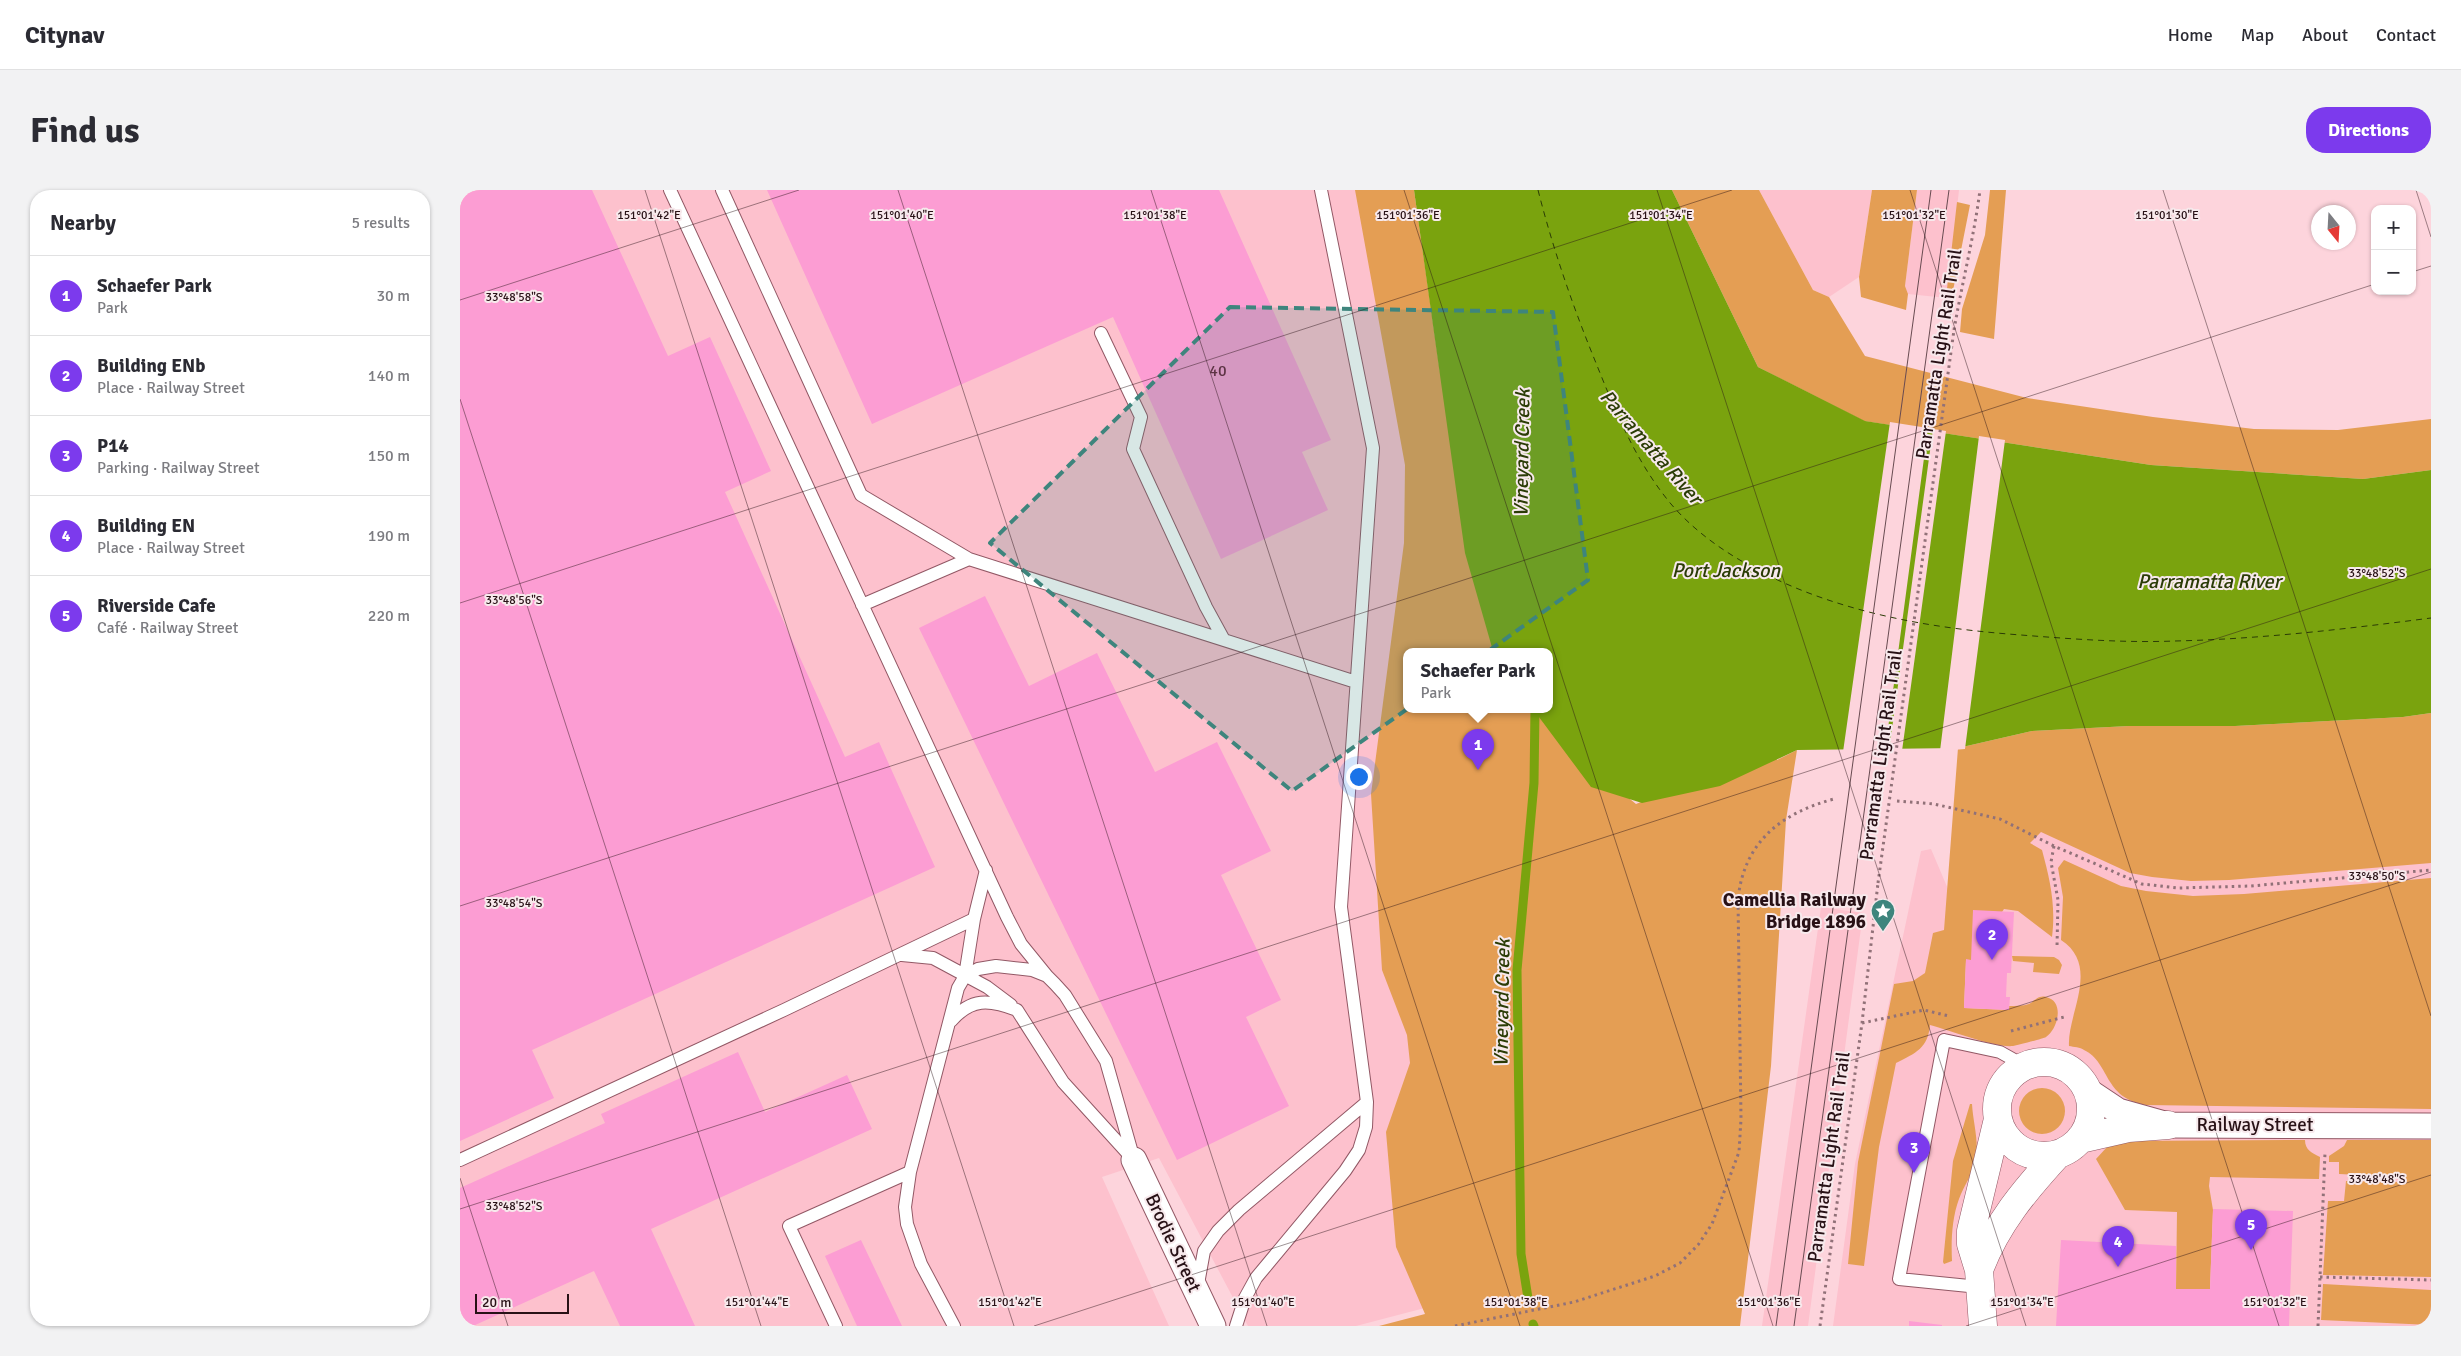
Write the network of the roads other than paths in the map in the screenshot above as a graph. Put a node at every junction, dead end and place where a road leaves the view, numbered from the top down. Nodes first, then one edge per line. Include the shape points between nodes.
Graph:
1 (670, 190) edge
2 (722, 190) edge
3 (1321, 190) edge
4 (1101, 333) dead end
5 (969, 559) junction
6 (862, 605) junction
7 (1224, 640) junction
8 (1356, 682) junction
9 (986, 870) junction
10 (974, 919) junction
11 (901, 954) junction
12 (965, 976) junction
13 (1047, 976) junction
14 (1017, 1010) junction
15 (949, 1022) junction
16 (2025, 1066) junction
17 (2088, 1091) junction
18 (1367, 1102) junction
19 (1998, 1119) junction
20 (2168, 1125) junction
21 (2431, 1126) edge
22 (2080, 1139) junction
23 (2058, 1154) junction
24 (460, 1160) edge
25 (1134, 1160) junction
26 (910, 1172) junction
27 (1979, 1278) junction
28 (1198, 1294) junction
29 (836, 1326) edge
30 (954, 1326) edge
31 (1213, 1326) edge
32 (1236, 1326) edge
33 (1983, 1326) edge

1 - 6 lane
2 - 5 lane via 861,495
3 - 8 lane via 1373,448
4 - 7 lane via 1140,417 1133,449
5 - 6 lane
5 - 7 lane
6 - 9 lane
7 - 8 lane
8 - 18 lane via 1341,907
9 - 10 lane
9 - 13 lane via 1021,944
10 - 11 lane
10 - 12 lane
11 - 12 lane via 933,958
11 - 24 lane
12 - 13 lane via 978,969 996,966 1032,970
12 - 14 lane via 987,987
12 - 15 lane via 958,988
13 - 25 lane via 1065,995 1106,1061
14 - 15 lane via 988,1002 975,1003 962,1008
14 - 25 lane via 1063,1082
15 - 26 lane
16 - 17 street via 2043,1062 2060,1064 2074,1072
16 - 19 street via 2010,1076 2000,1092
16 - 27 lane via 2000,1052 1944,1040 1899,1279
17 - 20 street, Railway Street via 2118,1111
17 - 22 street via 2091,1115
18 - 28 lane via 1218,1231 1204,1251
18 - 32 lane via 1366,1128 1358,1150 1345,1171 1256,1278
19 - 23 street via 2005,1136 2018,1148 2037,1156
19 - 27 street via 1971,1231
20 - 21 street, Railway Street
20 - 22 street via 2128,1128
22 - 23 street
23 - 27 street via 2006,1216 1985,1252
25 - 28 street, Brodie Street
26 - 29 lane via 789,1226
26 - 30 lane via 905,1207 907,1224 921,1264
27 - 33 street
28 - 31 street, Brodie Street

